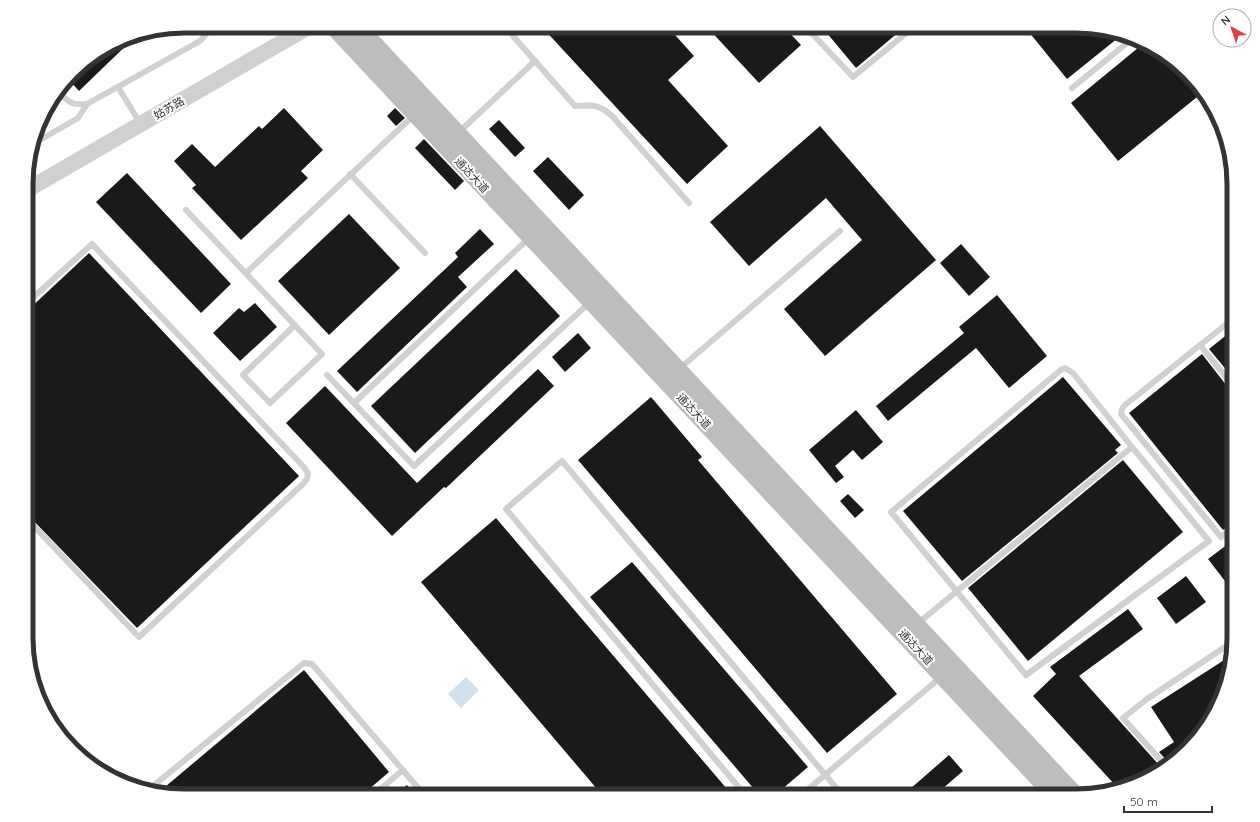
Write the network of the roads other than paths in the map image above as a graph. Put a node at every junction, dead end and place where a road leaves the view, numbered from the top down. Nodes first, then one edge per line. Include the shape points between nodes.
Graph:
1 (207, 33) edge
2 (298, 33) edge
3 (341, 33) edge
4 (363, 33) edge
5 (512, 33) edge
6 (812, 33) edge
7 (906, 33) edge
8 (1128, 42) edge
9 (535, 61) junction
10 (118, 87) junction
11 (1072, 88) dead end
12 (61, 96) edge
13 (87, 104) junction
14 (421, 107) junction
15 (140, 124) junction
16 (451, 139) junction
17 (40, 140) edge
18 (350, 174) junction
19 (33, 186) edge
20 (689, 203) dead end
21 (186, 210) dead end
22 (537, 231) junction
23 (840, 231) dead end
24 (424, 253) dead end
25 (246, 273) junction
26 (597, 295) junction
27 (33, 298) edge
28 (1227, 324) edge
29 (295, 325) junction
30 (1200, 345) junction
31 (327, 375) dead end
32 (672, 375) junction
33 (1227, 378) edge
34 (354, 403) junction
35 (1132, 446) junction
36 (33, 526) edge
37 (1227, 532) edge
38 (956, 591) junction
39 (916, 625) junction
40 (1227, 646) edge
41 (949, 671) junction
42 (1162, 762) edge
43 (403, 770) junction
44 (825, 775) junction
45 (153, 786) edge
46 (380, 789) edge
47 (419, 789) edge
48 (740, 789) edge
49 (808, 789) edge
50 (837, 789) edge
51 (1049, 789) edge
52 (1069, 789) edge

1 - 10 lane via 200,41
2 - 15 street, 姑苏路
3 - 14 main road, 通达大道
4 - 14 main road, 通达大道
5 - 9 lane
6 - 7 lane via 854,77
8 - 11 lane
9 - 16 lane
9 - 20 lane via 575,106 600,107 612,116
10 - 13 lane
10 - 15 lane
12 - 13 lane via 76,105
13 - 17 lane via 78,118
14 - 16 main road, 通达大道
14 - 18 lane
15 - 19 street, 姑苏路
16 - 22 main road, 通达大道
18 - 24 lane
18 - 25 lane
21 - 25 lane
22 - 26 main road, 通达大道
22 - 34 lane
23 - 32 lane
25 - 29 lane
26 - 32 main road, 通达大道
26 - 34 lane via 414,466
27 - 36 lane via 92,244 308,473 304,483 139,637
28 - 30 lane
29 - 29 lane via 322,354 270,404 243,375
30 - 33 lane
30 - 37 lane via 1125,406 1121,414 1221,537
31 - 34 lane
32 - 39 main road, 通达大道
32 - 41 main road, 通达大道
35 - 38 lane
35 - 38 lane via 1073,373 1062,369 892,512
35 - 38 lane via 1209,541 1026,675
38 - 39 lane
39 - 41 main road, 通达大道
40 - 42 lane via 1147,698 1123,718
41 - 44 lane
41 - 51 main road, 通达大道
41 - 52 main road, 通达大道
43 - 45 lane via 312,664 304,663
43 - 46 lane
43 - 47 lane
44 - 48 lane via 562,461 506,509
44 - 49 lane
44 - 50 lane

